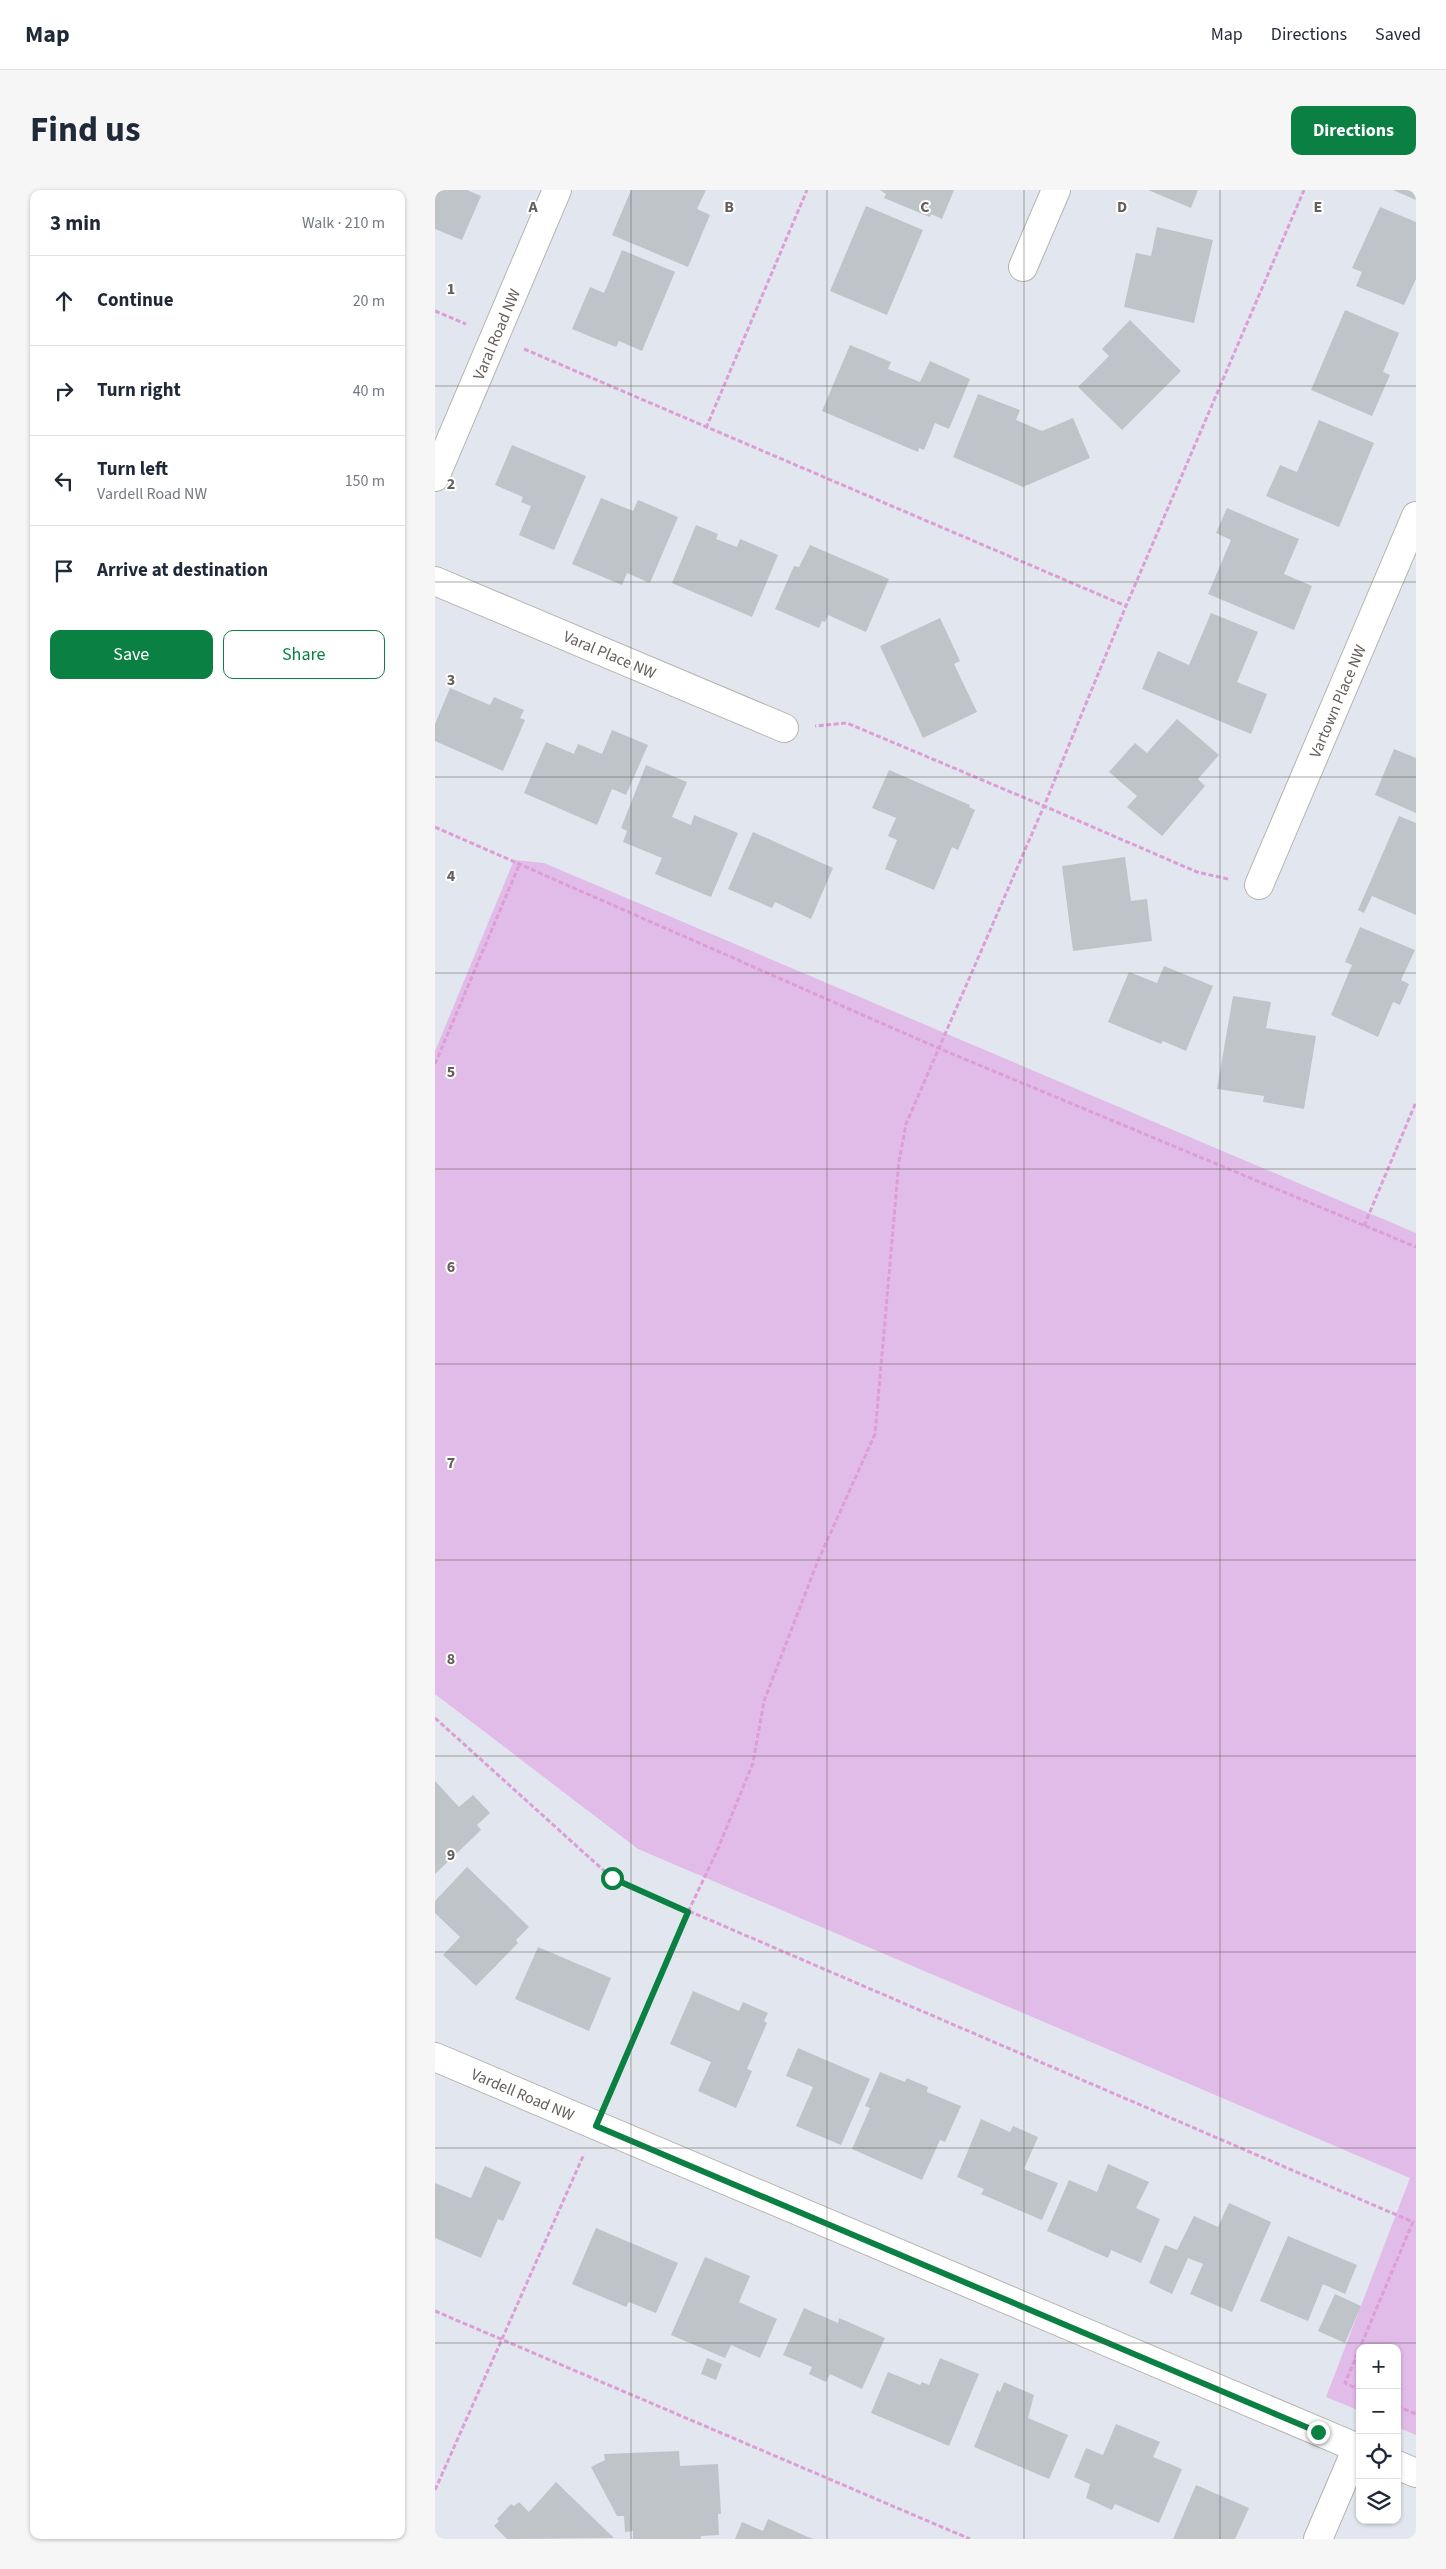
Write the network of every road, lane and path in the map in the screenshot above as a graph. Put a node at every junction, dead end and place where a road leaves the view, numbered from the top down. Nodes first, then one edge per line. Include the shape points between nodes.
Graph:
1 (557, 190) edge
2 (807, 190) edge
3 (1056, 190) edge
4 (1304, 190) edge
5 (1023, 267) dead end
6 (495, 337) junction
7 (706, 428) junction
8 (435, 477) edge
9 (1416, 516) edge
10 (435, 581) edge
11 (1126, 606) junction
12 (784, 728) joint
13 (1044, 806) junction
14 (435, 827) edge
15 (520, 863) junction
16 (1259, 885) joint
17 (938, 1048) junction
18 (435, 1064) edge
19 (1416, 1102) edge
20 (1364, 1226) junction
21 (1416, 1247) edge
22 (435, 1718) edge
23 (688, 1912) junction
24 (437, 2056) edge
25 (596, 2126) junction
26 (435, 2311) edge
27 (501, 2340) junction
28 (1358, 2389) edge
29 (1401, 2408) edge
30 (1416, 2414) edge
31 (1356, 2448) edge
32 (1356, 2454) edge
33 (1401, 2467) edge
34 (1416, 2473) edge
35 (435, 2490) edge
36 (970, 2539) edge
37 (1318, 2539) edge

1 - 6 street, Varal Road NW
2 - 7 path
3 - 5 street
4 - 11 path
6 - 7 path
6 - 8 street, Varal Road NW
7 - 11 path
9 - 16 street, Vartown Place NW
10 - 12 street, Varal Place NW
11 - 13 path
12 - 13 path via 847,723
13 - 16 path via 1197,872
13 - 17 path
14 - 15 path
15 - 17 path
15 - 18 path
17 - 20 path
17 - 23 path via 906,1124 899,1160 875,1434 817,1563 765,1701 753,1763
19 - 20 path
20 - 21 path
22 - 23 path via 612,1878
23 - 25 path
23 - 28 path via 1413,2222 1345,2383
24 - 25 street, Vardell Road NW
25 - 27 path
25 - 31 street, Vardell Road NW
26 - 27 path
27 - 35 path
27 - 36 path
29 - 30 path
32 - 37 street
33 - 34 street

